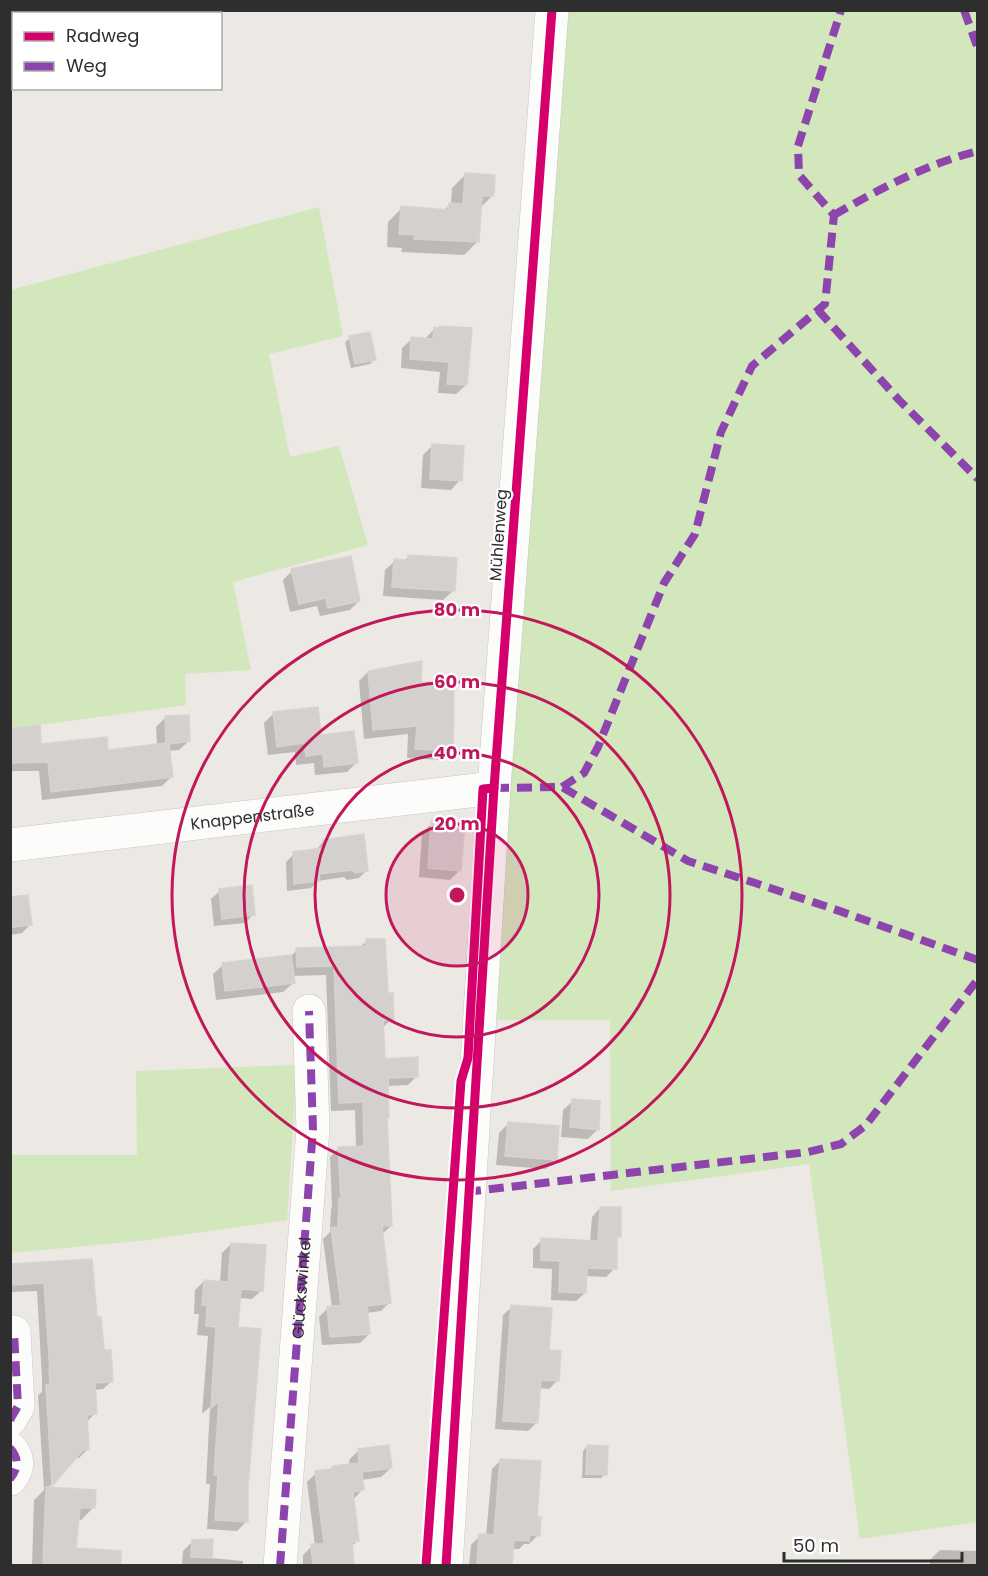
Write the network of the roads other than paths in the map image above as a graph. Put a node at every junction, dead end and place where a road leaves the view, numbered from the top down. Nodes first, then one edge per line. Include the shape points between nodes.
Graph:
1 (552, 10) edge
2 (494, 788) junction
3 (10, 845) edge
4 (309, 1011) dead end
5 (14, 1332) dead end
6 (10, 1420) edge
7 (10, 1448) edge
8 (10, 1479) edge
9 (280, 1566) edge
10 (446, 1566) edge

1 - 2 street, Mühlenweg
2 - 3 street, Knappenstraße
2 - 10 street, Mühlenweg
4 - 9 street, Glückswinkel via 313,1129
5 - 6 street via 18,1406
7 - 8 street via 17,1459

